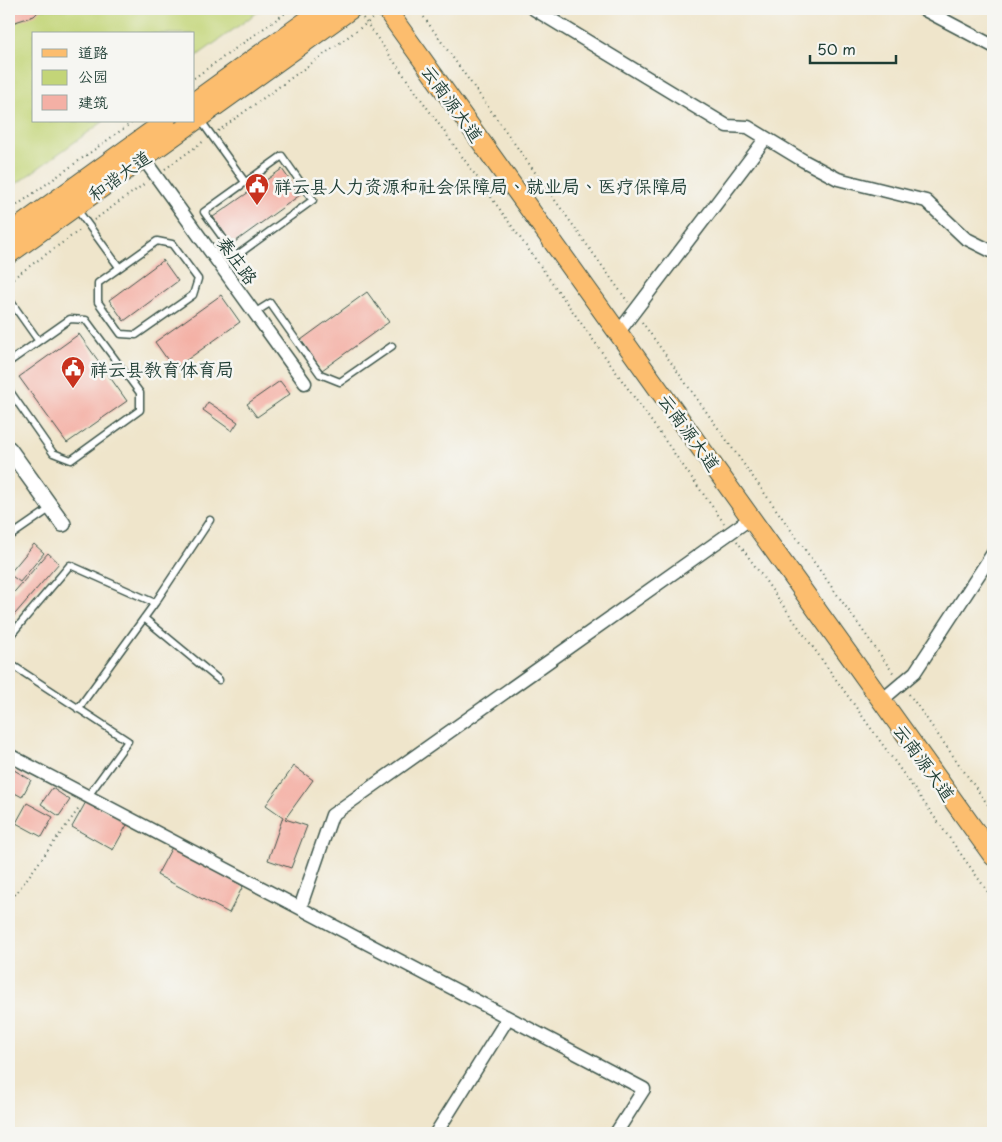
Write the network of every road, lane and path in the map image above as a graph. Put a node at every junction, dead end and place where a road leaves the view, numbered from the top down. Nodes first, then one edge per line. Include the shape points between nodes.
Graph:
1 (291, 9) edge
2 (323, 9) edge
3 (386, 9) edge
4 (418, 9) edge
5 (534, 9) edge
6 (923, 9) edge
7 (356, 12) edge
8 (367, 23) junction
9 (993, 46) edge
10 (195, 77) edge
11 (196, 110) edge
12 (133, 122) edge
13 (165, 122) edge
14 (183, 122) edge
15 (211, 135) junction
16 (766, 138) junction
17 (143, 158) junction
18 (156, 175) junction
19 (245, 182) junction
20 (75, 207) junction
21 (9, 211) edge
22 (88, 224) junction
23 (9, 234) edge
24 (993, 252) edge
25 (9, 254) edge
26 (119, 268) junction
27 (9, 281) edge
28 (9, 299) edge
29 (635, 312) junction
30 (254, 313) junction
31 (618, 333) junction
32 (38, 340) junction
33 (392, 346) dead end
34 (9, 362) edge
35 (305, 383) dead end
36 (9, 390) edge
37 (9, 449) edge
38 (50, 508) junction
39 (751, 518) junction
40 (210, 520) dead end
41 (63, 524) dead end
42 (731, 532) junction
43 (9, 537) edge
44 (993, 552) edge
45 (154, 603) junction
46 (144, 618) junction
47 (9, 637) edge
48 (9, 663) edge
49 (219, 680) dead end
50 (902, 684) junction
51 (882, 700) junction
52 (78, 709) junction
53 (9, 754) edge
54 (88, 796) junction
55 (993, 812) edge
56 (993, 856) edge
57 (993, 899) edge
58 (9, 904) edge
59 (300, 908) junction
60 (508, 1018) junction
61 (436, 1133) edge
62 (616, 1133) edge

1 - 10 path
2 - 11 main road, 和谐大道
3 - 8 path
3 - 31 main road, 云南源大道
4 - 29 path
5 - 16 street via 727,126 748,126
6 - 9 street
7 - 8 path
7 - 11 main road, 和谐大道
8 - 15 path
8 - 42 path
11 - 15 lane
12 - 21 path
13 - 23 main road, 和谐大道
14 - 17 main road, 和谐大道
15 - 18 path
15 - 19 lane
16 - 24 street via 838,179 926,201 965,238
16 - 29 street
17 - 18 street, 秦庄路
17 - 20 main road, 和谐大道
18 - 22 path
18 - 30 street, 秦庄路
19 - 19 lane via 282,156 313,200 236,256 204,212
20 - 22 lane
20 - 25 main road, 和谐大道
22 - 26 lane
22 - 27 path
26 - 26 lane via 98,282 98,302 121,334 136,336 193,295 198,279 172,244 157,242
28 - 32 lane
29 - 31 street
29 - 50 path
30 - 33 lane via 270,303 320,374 340,382
30 - 35 street, 秦庄路
31 - 39 main road, 云南源大道
32 - 34 lane
32 - 36 lane via 70,319 86,320 140,393 140,410 71,460 53,453
37 - 38 street
38 - 41 street
38 - 43 lane
39 - 42 street
39 - 51 main road, 云南源大道
40 - 45 lane
42 - 57 path
42 - 59 street via 332,815
44 - 50 street via 915,672
45 - 46 lane
45 - 47 lane via 70,565
46 - 49 lane
46 - 52 lane
48 - 52 lane
50 - 51 street
50 - 55 path
51 - 56 main road, 云南源大道
52 - 54 lane via 128,741
53 - 54 street
54 - 58 path
54 - 59 street
59 - 60 street
60 - 61 street
60 - 62 street via 644,1090

